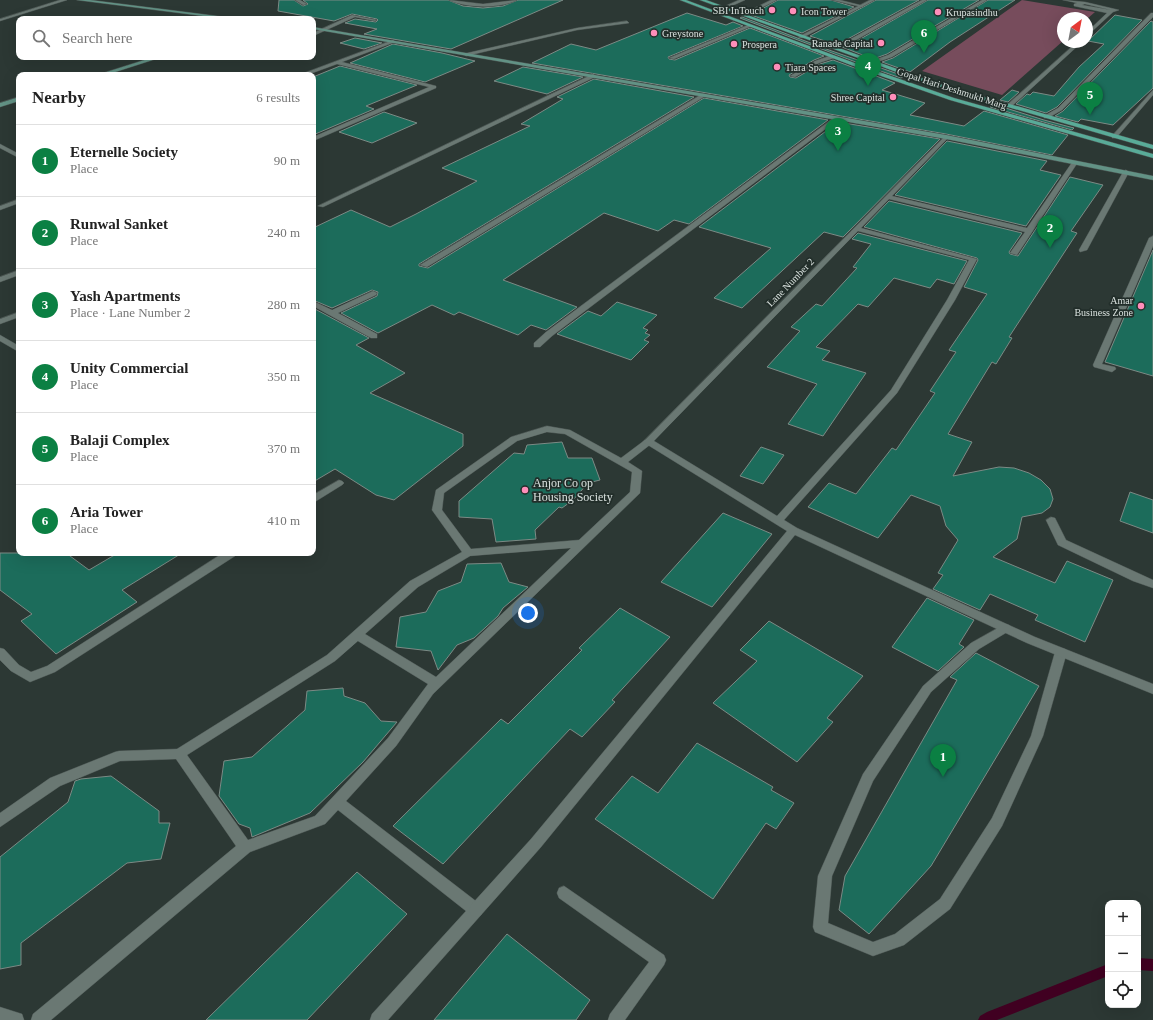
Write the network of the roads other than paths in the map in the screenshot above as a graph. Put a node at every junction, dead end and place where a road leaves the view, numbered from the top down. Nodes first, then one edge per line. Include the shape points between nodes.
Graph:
1 (65, 0) edge
2 (79, 0) edge
3 (297, 0) edge
4 (451, 0) edge
5 (515, 0) edge
6 (682, 0) edge
7 (702, 0) edge
8 (744, 0) edge
9 (775, 0) edge
10 (834, 0) edge
11 (873, 0) edge
12 (925, 0) edge
13 (985, 0) edge
14 (1065, 0) edge
15 (1090, 0) edge
16 (305, 4) dead end
17 (1085, 4) junction
18 (862, 6) junction
19 (724, 8) junction
20 (714, 12) junction
21 (1112, 12) junction
22 (340, 14) dead end
23 (1153, 14) edge
24 (743, 15) junction
25 (214, 16) edge
26 (354, 16) junction
27 (0, 20) edge
28 (375, 20) dead end
29 (627, 22) dead end
30 (750, 26) junction
31 (316, 29) edge
32 (1093, 29) edge
33 (324, 30) junction
34 (316, 34) edge
35 (800, 37) junction
36 (393, 41) junction
37 (830, 48) junction
38 (1073, 48) edge
39 (466, 54) junction
40 (832, 57) junction
41 (672, 58) dead end
42 (149, 60) edge
43 (337, 62) junction
44 (872, 62) junction
45 (110, 72) edge
46 (310, 72) edge
47 (593, 76) junction
48 (792, 76) dead end
49 (1153, 92) edge
50 (704, 95) junction
51 (16, 100) edge
52 (0, 105) edge
53 (1009, 106) junction
54 (1046, 117) junction
55 (837, 118) junction
56 (946, 137) junction
57 (1114, 137) junction
58 (316, 138) edge
59 (0, 146) edge
60 (1153, 148) edge
61 (16, 154) edge
62 (1153, 156) edge
63 (1075, 162) junction
64 (1126, 172) junction
65 (1153, 178) edge
66 (888, 197) junction
67 (16, 202) edge
68 (321, 206) dead end
69 (0, 208) edge
70 (857, 229) junction
71 (1029, 231) junction
72 (1153, 238) edge
73 (1083, 250) dead end
74 (1014, 253) dead end
75 (424, 265) dead end
76 (16, 273) edge
77 (0, 280) edge
78 (373, 294) dead end
79 (316, 305) edge
80 (332, 313) junction
81 (16, 315) edge
82 (0, 322) edge
83 (374, 336) dead end
84 (0, 337) edge
85 (537, 345) dead end
86 (16, 348) edge
87 (1112, 369) dead end
88 (648, 442) junction
89 (622, 462) junction
90 (339, 483) dead end
91 (316, 498) edge
92 (1050, 520) dead end
93 (778, 521) junction
94 (793, 530) junction
95 (582, 543) junction
96 (468, 553) junction
97 (225, 556) edge
98 (1153, 584) edge
99 (1005, 628) junction
100 (358, 635) junction
101 (0, 652) edge
102 (1061, 652) junction
103 (437, 684) junction
104 (1153, 689) edge
105 (180, 754) junction
106 (337, 802) junction
107 (0, 822) edge
108 (245, 847) junction
109 (564, 893) dead end
110 (476, 910) junction
111 (0, 1015) edge
112 (16, 1020) edge
113 (39, 1020) edge
114 (378, 1020) edge
115 (616, 1020) edge

1 - 27 street
2 - 25 street
3 - 16 street
4 - 5 street via 487,6
6 - 20 main road, Gopal Hari Deshmukh Marg
7 - 19 main road, Gopal Hari Deshmukh Marg
8 - 19 street
9 - 24 street
10 - 18 street
11 - 18 street
12 - 37 street via 847,43
13 - 44 street via 890,56
14 - 17 street
15 - 17 street
17 - 21 street via 1117,10
17 - 21 street via 1076,5
18 - 35 street
19 - 20 street
19 - 24 main road, Gopal Hari Deshmukh Marg
20 - 30 main road, Gopal Hari Deshmukh Marg
21 - 32 street
22 - 26 street
23 - 54 street via 1060,109
24 - 35 main road, Gopal Hari Deshmukh Marg
26 - 28 street
26 - 33 street
29 - 39 street via 577,29
30 - 40 main road, Gopal Hari Deshmukh Marg
30 - 41 street
31 - 33 street
33 - 34 street
33 - 36 street
35 - 37 main road, Gopal Hari Deshmukh Marg
36 - 39 street
36 - 43 street
37 - 44 main road, Gopal Hari Deshmukh Marg
38 - 53 street
39 - 47 street
40 - 48 street
40 - 62 main road, Gopal Hari Deshmukh Marg via 952,99
42 - 45 street
43 - 46 street
43 - 58 street via 434,87
44 - 53 main road, Gopal Hari Deshmukh Marg
47 - 50 street
47 - 68 street
49 - 57 street
50 - 55 street
50 - 75 street
51 - 52 street
53 - 54 main road, Gopal Hari Deshmukh Marg
54 - 57 main road, Gopal Hari Deshmukh Marg
55 - 56 street
55 - 85 street
56 - 63 street
56 - 66 street, Lane Number 2
57 - 60 main road, Gopal Hari Deshmukh Marg
59 - 61 street
63 - 64 street
63 - 71 street
64 - 65 street
64 - 73 street
66 - 70 street, Lane Number 2
66 - 71 street
67 - 69 street
70 - 88 street, Lane Number 2
70 - 93 street via 973,259 951,300 894,391
71 - 74 street
72 - 87 street via 1097,365
76 - 77 street
78 - 80 street
79 - 80 street
80 - 83 street
81 - 82 street
84 - 86 street
88 - 89 street, Lane Number 2
88 - 93 street
89 - 95 street via 637,470 635,493
89 - 96 street via 567,432 547,429 514,439 439,492 437,510
90 - 91 street
92 - 98 street via 1062,542
93 - 94 street
94 - 99 street
94 - 110 street via 536,843
95 - 96 street
95 - 103 street
96 - 100 street via 414,584
97 - 101 street via 51,669 30,677 15,668
99 - 102 street
99 - 102 street via 975,646 927,689 868,778 825,876 820,927 873,950 899,940 945,904 997,822 1038,736
100 - 103 street
100 - 105 street via 331,658
102 - 104 street
103 - 106 street via 392,742
105 - 107 street via 120,756 55,782
105 - 108 street
106 - 108 street via 320,820
106 - 110 street
108 - 113 street
109 - 115 street via 659,960
110 - 114 street
111 - 112 street

